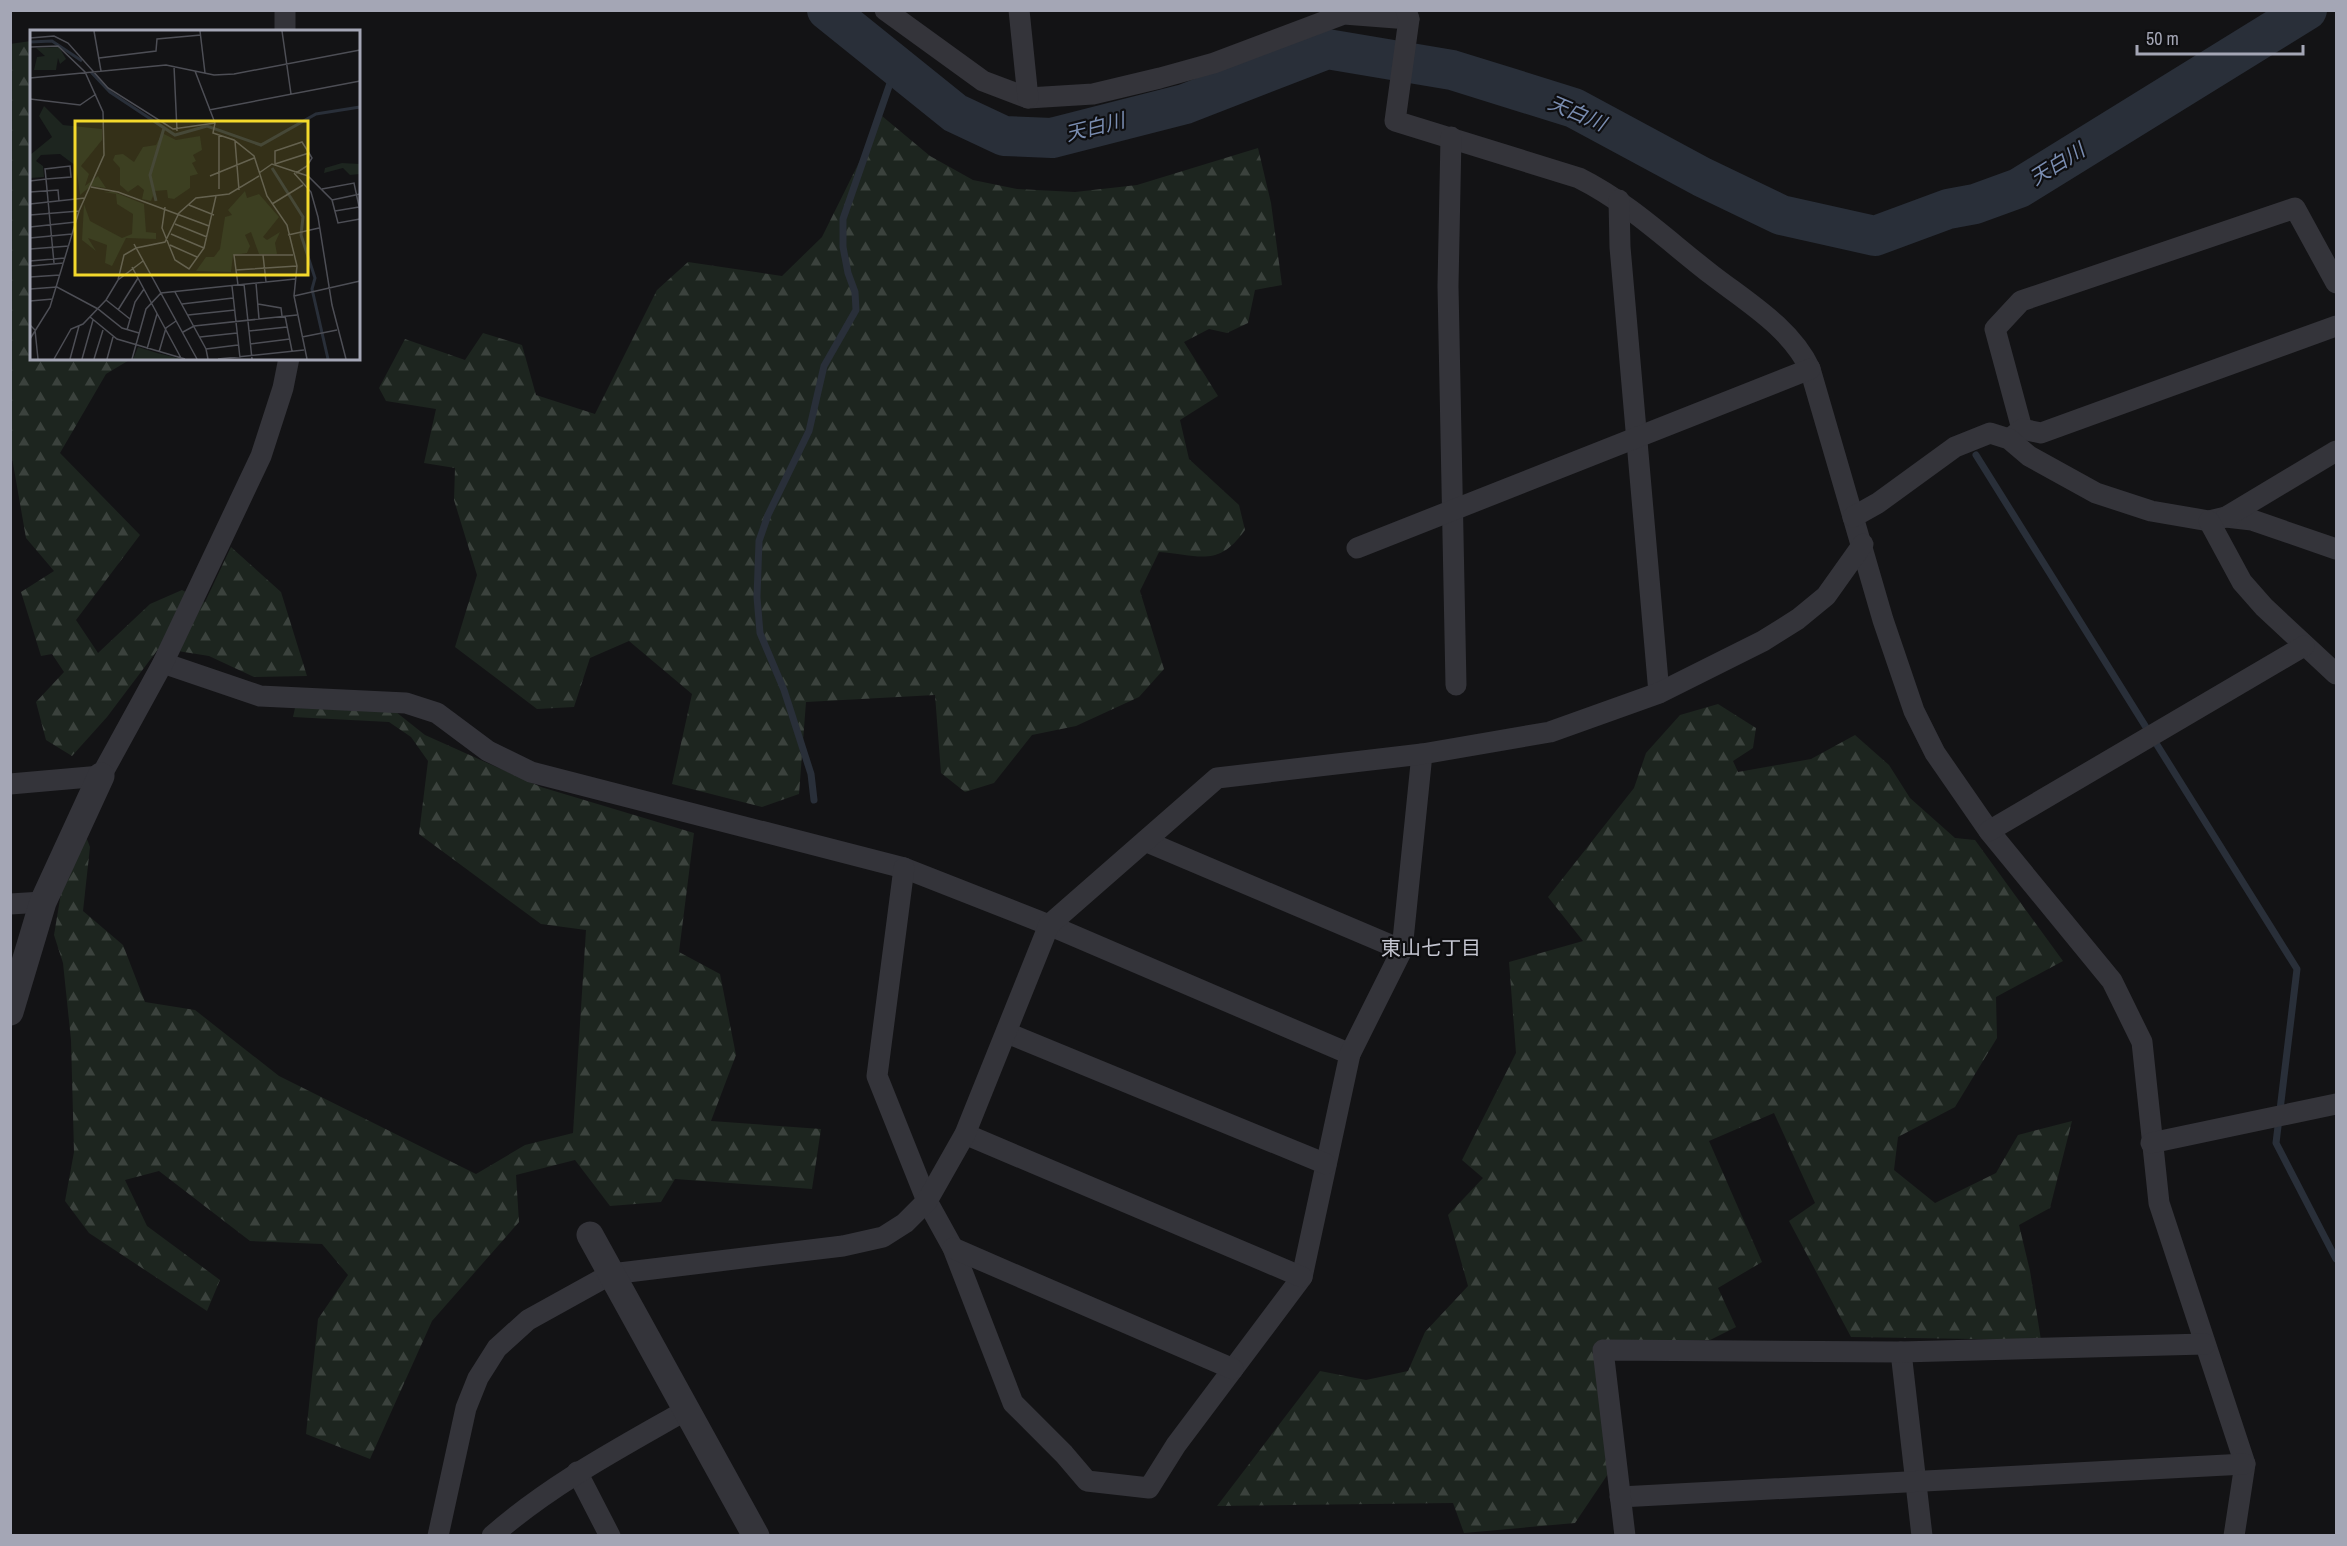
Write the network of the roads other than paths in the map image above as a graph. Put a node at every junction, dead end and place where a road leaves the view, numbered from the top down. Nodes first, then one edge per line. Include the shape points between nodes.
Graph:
1 (285, 10) edge
2 (885, 10) edge
3 (1020, 10) edge
4 (1407, 15) edge
5 (285, 30) edge
6 (1028, 98) junction
7 (1451, 137) junction
8 (1619, 200) junction
9 (2337, 283) edge
10 (2337, 327) edge
11 (289, 360) edge
12 (1810, 369) junction
13 (2016, 434) junction
14 (1636, 439) junction
15 (2337, 451) edge
16 (1451, 513) junction
17 (1853, 517) junction
18 (2217, 519) junction
19 (1863, 544) junction
20 (1357, 548) dead end
21 (2337, 549) edge
22 (2304, 646) junction
23 (163, 663) junction
24 (2337, 674) edge
25 (1456, 685) dead end
26 (1659, 693) junction
27 (1422, 754) junction
28 (101, 776) junction
29 (10, 784) edge
30 (1989, 831) junction
31 (1145, 842) junction
32 (904, 868) junction
33 (43, 902) junction
34 (10, 904) edge
35 (1049, 925) junction
36 (1402, 950) junction
37 (10, 1012) edge
38 (1007, 1033) junction
39 (1350, 1054) junction
40 (2337, 1104) edge
41 (965, 1134) junction
42 (2151, 1143) junction
43 (1326, 1164) junction
44 (927, 1201) junction
45 (590, 1235) dead end
46 (953, 1248) junction
47 (611, 1274) junction
48 (1302, 1277) junction
49 (2205, 1344) junction
50 (1901, 1352) junction
51 (1233, 1369) junction
52 (688, 1409) junction
53 (2245, 1464) junction
54 (577, 1472) junction
55 (1916, 1481) junction
56 (1620, 1497) junction
57 (438, 1536) edge
58 (492, 1536) edge
59 (610, 1536) edge
60 (756, 1536) edge
61 (1625, 1536) edge
62 (1922, 1536) edge
63 (2234, 1536) edge

1 - 5 street
2 - 6 street via 983,81
3 - 6 street
4 - 6 street via 1344,14 1214,63 1160,78 1093,94
4 - 7 street via 1395,121
7 - 8 street via 1578,178
7 - 16 street
8 - 12 street via 1764,314 1802,352
8 - 14 street
9 - 13 street via 2295,208 2021,302 1995,329
10 - 13 street via 2041,433
11 - 23 street via 284,388 261,456
12 - 14 street
12 - 17 street
13 - 17 street via 1990,433 1964,442
13 - 18 street via 2029,456 2096,493 2151,511
14 - 16 street
14 - 26 street
15 - 18 street
16 - 20 street
16 - 25 street
17 - 19 street
18 - 21 street via 2252,520
18 - 22 street via 2226,557 2242,582
19 - 26 street via 1826,596 1798,619 1763,642
19 - 30 street via 1883,620 1914,711 1935,753
22 - 24 street
22 - 30 street
23 - 28 street
23 - 32 street via 260,696 405,703 437,713 488,751 531,772
26 - 27 street via 1550,732
27 - 31 street via 1217,778
27 - 36 street
28 - 29 street
28 - 33 street
30 - 42 street via 2112,981 2142,1042
31 - 35 street
31 - 36 street
32 - 35 street
32 - 44 street via 877,1076
33 - 34 street
33 - 37 street
35 - 38 street
35 - 39 street
36 - 39 street
38 - 41 street
38 - 43 street
39 - 43 street
40 - 42 street
41 - 44 street
41 - 48 street
42 - 49 street via 2159,1203
43 - 48 street
44 - 46 street
44 - 47 street via 884,1237 843,1246
45 - 47 street
46 - 51 street
46 - 51 street via 1013,1403 1087,1481 1149,1488
47 - 52 street
47 - 57 street via 528,1320 497,1348 478,1378 466,1408
48 - 51 street
49 - 50 street
49 - 53 street
50 - 55 street
50 - 56 street via 1603,1350
52 - 54 street
52 - 60 street
53 - 55 street
53 - 63 street
54 - 58 street
54 - 59 street
55 - 56 street
55 - 62 street
56 - 61 street

